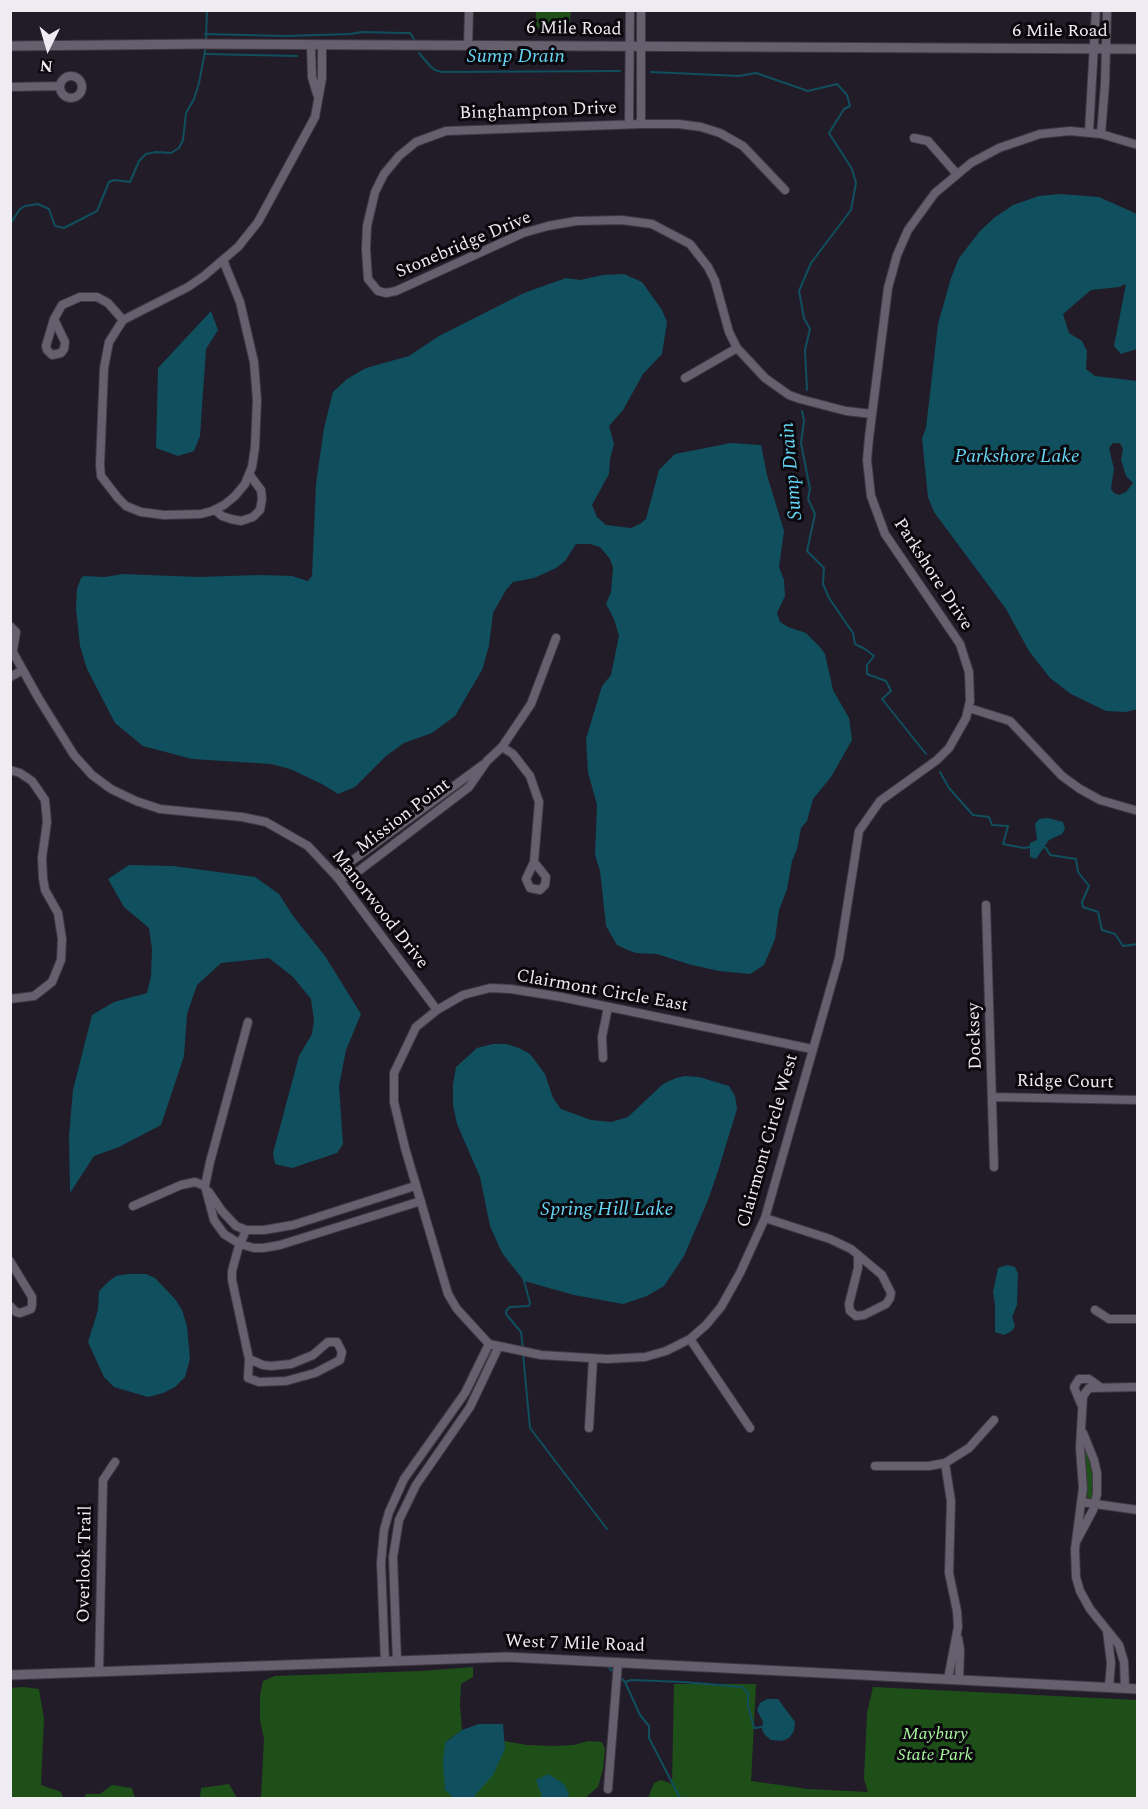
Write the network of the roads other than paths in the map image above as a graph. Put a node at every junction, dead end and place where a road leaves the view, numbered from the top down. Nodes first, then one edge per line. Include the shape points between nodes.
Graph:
1 (469, 10) edge
2 (630, 10) edge
3 (641, 10) edge
4 (1096, 10) edge
5 (1107, 10) edge
6 (468, 45) junction
7 (10, 46) edge
8 (311, 46) junction
9 (322, 46) junction
10 (630, 47) junction
11 (641, 47) junction
12 (1092, 48) junction
13 (1105, 49) junction
14 (1137, 49) edge
15 (60, 86) dead end
16 (10, 87) edge
17 (319, 99) junction
18 (641, 123) junction
19 (629, 124) junction
20 (1089, 132) junction
21 (1101, 134) junction
22 (914, 138) dead end
23 (1137, 146) edge
24 (956, 173) junction
25 (785, 190) dead end
26 (223, 260) junction
27 (370, 284) joint
28 (54, 319) dead end
29 (123, 320) junction
30 (737, 348) junction
31 (685, 378) dead end
32 (872, 414) junction
33 (249, 474) junction
34 (215, 510) junction
35 (10, 626) edge
36 (556, 638) dead end
37 (12, 648) edge
38 (22, 670) junction
39 (10, 677) edge
40 (969, 708) junction
41 (502, 747) junction
42 (10, 770) edge
43 (1137, 810) edge
44 (534, 862) dead end
45 (338, 878) junction
46 (986, 905) dead end
47 (10, 999) edge
48 (608, 1007) junction
49 (436, 1010) junction
50 (248, 1022) dead end
51 (812, 1048) junction
52 (603, 1058) dead end
53 (993, 1097) junction
54 (1137, 1100) edge
55 (994, 1167) dead end
56 (205, 1186) junction
57 (415, 1186) junction
58 (421, 1201) junction
59 (133, 1206) dead end
60 (346, 1208) junction
61 (765, 1218) junction
62 (305, 1221) junction
63 (351, 1223) junction
64 (246, 1230) junction
65 (310, 1235) junction
66 (240, 1244) junction
67 (858, 1255) junction
68 (10, 1261) edge
69 (10, 1306) edge
70 (1095, 1310) dead end
71 (1137, 1319) edge
72 (690, 1339) junction
73 (489, 1344) junction
74 (499, 1346) junction
75 (249, 1359) junction
76 (593, 1359) junction
77 (1100, 1387) junction
78 (1137, 1387) edge
79 (1082, 1404) junction
80 (994, 1420) dead end
81 (443, 1424) junction
82 (589, 1428) dead end
83 (750, 1428) dead end
84 (1082, 1429) junction
85 (453, 1430) junction
86 (116, 1462) dead end
87 (945, 1463) junction
88 (875, 1466) dead end
89 (394, 1499) junction
90 (1081, 1502) junction
91 (405, 1504) junction
92 (1095, 1504) junction
93 (1137, 1510) edge
94 (1076, 1541) junction
95 (381, 1576) junction
96 (393, 1576) junction
97 (1107, 1631) junction
98 (957, 1634) junction
99 (397, 1661) junction
100 (385, 1662) junction
101 (618, 1662) junction
102 (99, 1671) junction
103 (10, 1675) edge
104 (948, 1679) junction
105 (959, 1680) junction
106 (1109, 1687) junction
107 (1125, 1688) junction
108 (1137, 1689) edge
109 (608, 1789) dead end

1 - 6 street
2 - 10 street
3 - 11 street
4 - 12 street
5 - 13 street
6 - 9 street, 6 Mile Road
6 - 10 street, 6 Mile Road
7 - 8 street, 6 Mile Road
8 - 9 street, 6 Mile Road
8 - 17 street via 312,77
9 - 17 street
10 - 11 street, 6 Mile Road
10 - 19 street
11 - 12 street, 6 Mile Road
11 - 18 street
12 - 13 street, 6 Mile Road
12 - 20 street
13 - 14 street, 6 Mile Road
13 - 21 street
15 - 16 street
17 - 26 street via 315,117 262,216
18 - 19 street, Binghampton Drive
18 - 25 street, Binghampton Drive via 679,124 720,133 743,146
19 - 27 street, Binghampton Drive via 456,130 416,142 384,174 375,192 366,238
20 - 21 street, Parkshore Drive
20 - 24 street, Parkshore Drive via 1030,136 982,156
21 - 23 street, Parkshore Drive
22 - 24 street via 928,141
24 - 32 street, Parkshore Drive via 919,214 897,255 888,288
26 - 29 street via 188,287
26 - 33 street via 240,302 254,362 257,423
27 - 30 street, Stonebridge Drive via 382,292 396,291 522,233 548,226 622,220 652,224 690,244 708,267
28 - 29 street via 62,305 88,296 108,303
29 - 34 street via 110,342 104,369 101,476 126,506 141,512 201,514
30 - 31 street
30 - 32 street, Stonebridge Drive via 765,378 789,395 819,405
32 - 40 street, Parkshore Drive via 867,460 877,516 893,547 960,644 970,680
33 - 34 street via 236,496
33 - 34 street via 261,490 260,510 241,521
35 - 37 street, Manorwood Drive via 16,632
36 - 41 street, Mission Point via 531,704
37 - 38 street, Manorwood Drive
38 - 39 street
38 - 45 street, Manorwood Drive via 74,755 111,789 160,809 266,822 308,846
40 - 43 street via 1010,721 1062,776 1080,789 1100,800
40 - 51 street, Parkshore Drive via 949,748 880,801 859,831 841,947
41 - 44 street via 513,754 530,776 539,802
41 - 45 street, Mission Point via 469,787 352,876
42 - 47 street via 33,781 45,800 43,878 58,913 62,939 61,960 52,982 34,996
45 - 49 street, Manorwood Drive
46 - 53 street, Docksey
48 - 49 street, Clairmont Circle East via 490,988 463,995
48 - 51 street, Clairmont Circle East
48 - 52 street via 602,1037
49 - 57 street, Clairmont Circle East via 416,1027 394,1073 394,1101
50 - 56 street
51 - 61 street, Clairmont Circle West
53 - 54 street, Ridge Court
53 - 55 street, Docksey
56 - 59 street via 195,1182 181,1185
56 - 64 street via 228,1219
56 - 66 street via 214,1220 224,1234
57 - 58 street, Clairmont Circle East
57 - 60 street
58 - 63 street
58 - 73 street, Clairmont Circle East via 448,1294
60 - 62 street
60 - 63 street
61 - 67 street via 830,1239
61 - 72 street, Clairmont Circle West via 730,1292 713,1317
62 - 64 street
62 - 65 street
63 - 65 street
64 - 66 street
65 - 66 street via 263,1248
66 - 75 street via 232,1271 232,1288
67 - 67 street via 882,1275 891,1298 886,1304 856,1316 849,1304
68 - 69 street via 32,1297 32,1305 20,1313
70 - 71 street via 1109,1319
72 - 76 street, Clairmont Circle West via 645,1357
72 - 83 street
73 - 74 street, Clairmont Circle West
73 - 81 street via 465,1393
74 - 76 street, Clairmont Circle West via 541,1355
74 - 85 street via 470,1407
75 - 75 street via 248,1378 270,1383 315,1373 340,1360 342,1352 338,1342 328,1342 313,1355 280,1366
76 - 82 street
77 - 78 street
77 - 79 street via 1085,1391
77 - 79 street via 1089,1379 1079,1379 1074,1388
79 - 84 street
80 - 87 street via 969,1448
81 - 85 street
81 - 89 street
84 - 90 street
84 - 92 street via 1097,1473
85 - 91 street
86 - 102 street, Overlook Trail via 103,1480
87 - 88 street
87 - 98 street via 951,1501 949,1567
89 - 91 street
89 - 95 street via 384,1530
90 - 92 street
90 - 94 street
91 - 96 street via 395,1536
92 - 93 street
92 - 94 street
94 - 97 street via 1080,1591
95 - 96 street
95 - 100 street
96 - 99 street
97 - 106 street
97 - 107 street via 1119,1645
98 - 104 street
98 - 105 street
99 - 100 street, West 7 Mile Road
99 - 101 street, West 7 Mile Road via 507,1658
100 - 102 street, West 7 Mile Road
101 - 104 street, West 7 Mile Road
101 - 109 street
102 - 103 street, West 7 Mile Road
104 - 105 street, West 7 Mile Road
105 - 106 street, West 7 Mile Road
106 - 107 street, West 7 Mile Road
107 - 108 street, West 7 Mile Road

